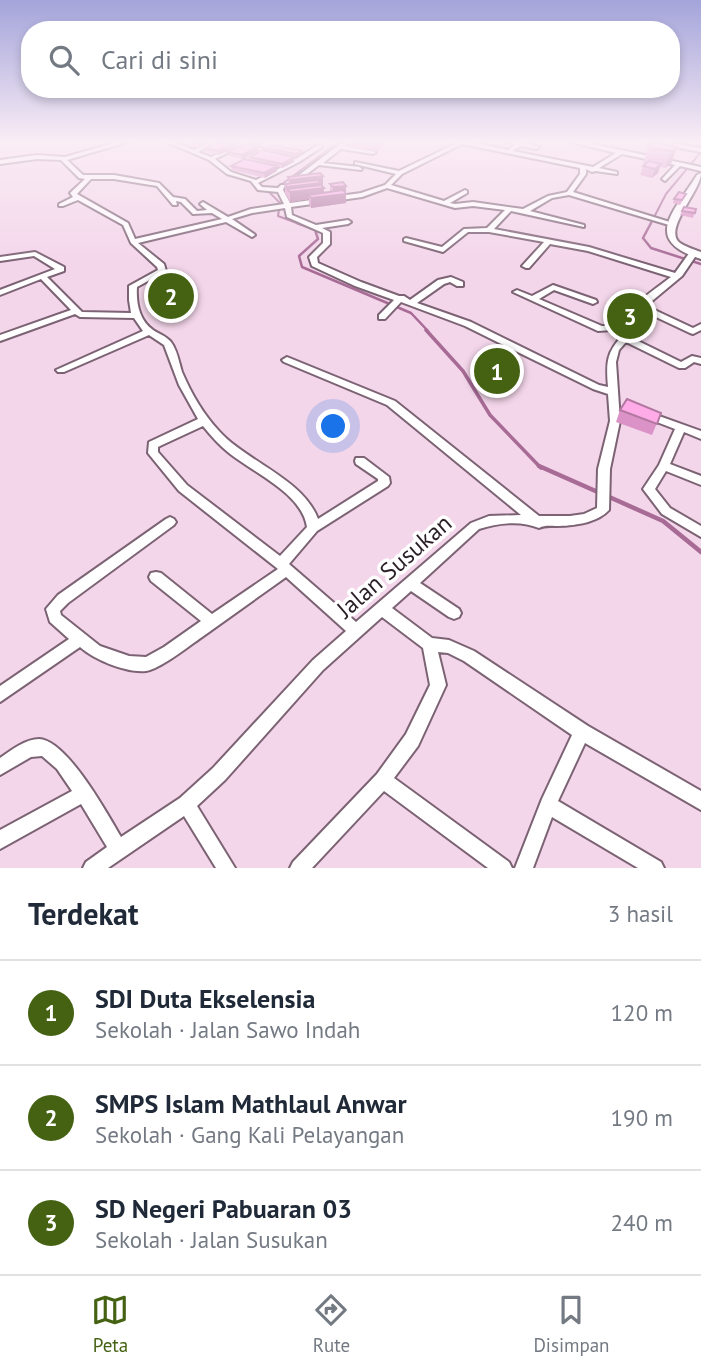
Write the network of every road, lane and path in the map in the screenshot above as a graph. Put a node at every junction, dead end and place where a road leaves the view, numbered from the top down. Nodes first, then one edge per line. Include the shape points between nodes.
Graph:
1 (86, 182) edge
2 (134, 182) edge
3 (256, 182) edge
4 (293, 182) edge
5 (391, 182) edge
6 (577, 182) edge
7 (694, 182) edge
8 (387, 186) junction
9 (278, 191) junction
10 (292, 191) edge
11 (466, 192) dead end
12 (569, 193) junction
13 (78, 197) junction
14 (445, 203) junction
15 (203, 204) dead end
16 (61, 205) dead end
17 (284, 206) junction
18 (211, 211) junction
19 (508, 211) junction
20 (524, 211) junction
21 (225, 218) junction
22 (348, 222) dead end
23 (671, 224) junction
24 (319, 226) junction
25 (582, 226) dead end
26 (489, 230) junction
27 (252, 235) dead end
28 (406, 240) dead end
29 (133, 242) junction
30 (547, 243) junction
31 (693, 258) edge
32 (0, 260) edge
33 (526, 266) dead end
34 (677, 275) junction
35 (44, 278) junction
36 (460, 284) dead end
37 (517, 292) dead end
38 (0, 293) edge
39 (532, 299) junction
40 (397, 302) junction
41 (413, 302) junction
42 (593, 302) dead end
43 (639, 306) junction
44 (75, 311) junction
45 (135, 316) junction
46 (382, 317) dead end
47 (628, 326) junction
48 (701, 327) edge
49 (149, 331) junction
50 (0, 338) edge
51 (624, 338) junction
52 (287, 360) dead end
53 (701, 361) edge
54 (61, 370) dead end
55 (612, 392) junction
56 (616, 404) junction
57 (204, 421) junction
58 (681, 427) junction
59 (701, 435) edge
60 (360, 461) dead end
61 (664, 466) junction
62 (701, 481) edge
63 (170, 522) dead end
64 (539, 523) junction
65 (313, 528) junction
66 (701, 532) edge
67 (283, 567) junction
68 (156, 578) dead end
69 (409, 583) junction
70 (381, 608) junction
71 (454, 613) dead end
72 (211, 621) junction
73 (355, 630) junction
74 (79, 640) junction
75 (429, 644) junction
76 (0, 695) edge
77 (582, 732) junction
78 (0, 766) edge
79 (383, 780) junction
80 (85, 793) junction
81 (701, 801) edge
82 (186, 804) junction
83 (548, 805) junction
84 (0, 840) edge
85 (118, 849) junction
86 (92, 868) edge
87 (226, 868) edge
88 (299, 868) edge
89 (503, 868) edge
90 (524, 868) edge
91 (655, 868) edge

1 - 13 street via 73,193
2 - 18 street via 159,185 195,213
3 - 9 street via 257,187
4 - 9 street
5 - 8 street
6 - 12 street
7 - 23 main road
8 - 14 street
8 - 17 street via 366,194
9 - 10 street
9 - 17 street
11 - 14 street
12 - 20 street
12 - 23 street
13 - 16 street
13 - 29 street via 126,224
14 - 19 street
15 - 18 street
17 - 21 street
17 - 24 street via 292,218
18 - 21 street
19 - 20 street
19 - 26 street
20 - 25 street
21 - 27 street
21 - 29 street
22 - 24 street
23 - 31 main road via 673,242
24 - 40 street via 328,236 313,257 315,264
26 - 28 street via 466,230 442,251
26 - 30 street
29 - 45 street via 162,271 133,286
30 - 33 street
30 - 34 street via 589,249
31 - 34 street, Jalan Susukan
32 - 35 street via 39,254 61,269
34 - 43 street, Jalan Susukan
35 - 38 street
35 - 44 street
36 - 41 street via 451,279 441,282
37 - 39 street
39 - 42 street via 553,287
39 - 47 street via 601,328 614,322
40 - 41 street
40 - 46 street
41 - 55 street
43 - 47 street, Jalan Susukan via 627,316
43 - 48 street via 693,331
44 - 45 street via 89,317
44 - 50 street
45 - 49 street
47 - 51 street, Jalan Susukan
49 - 54 street
49 - 57 street via 168,344
51 - 53 street via 682,366 692,359
51 - 55 street, Jalan Susukan via 611,362
52 - 64 street via 391,403
55 - 56 street, Jalan Susukan
56 - 58 street
56 - 64 street, Jalan Susukan via 602,486 603,510 564,523
57 - 65 street via 229,447 286,488 306,508
57 - 67 street via 153,445 153,453 183,488
58 - 59 street
58 - 61 street
60 - 65 street via 383,477 384,483
61 - 62 street
61 - 66 street via 649,489 652,497
63 - 74 street via 53,609 55,618
64 - 69 street, Jalan Susukan via 487,520 461,536
65 - 67 street
67 - 72 street
67 - 73 street
68 - 72 street
69 - 70 street, Jalan Susukan
69 - 71 street
70 - 73 street, Jalan Susukan
70 - 75 street
72 - 74 street via 147,664 94,651
73 - 82 street, Jalan Susukan
74 - 76 street
75 - 77 street via 468,656
75 - 79 street via 438,685 412,740
77 - 81 street
77 - 83 street
78 - 80 street via 43,748
79 - 88 street
79 - 89 street
80 - 84 street
80 - 85 street
82 - 85 street, Jalan Susukan
82 - 87 street
83 - 90 street
83 - 91 street
85 - 86 street, Jalan Susukan

